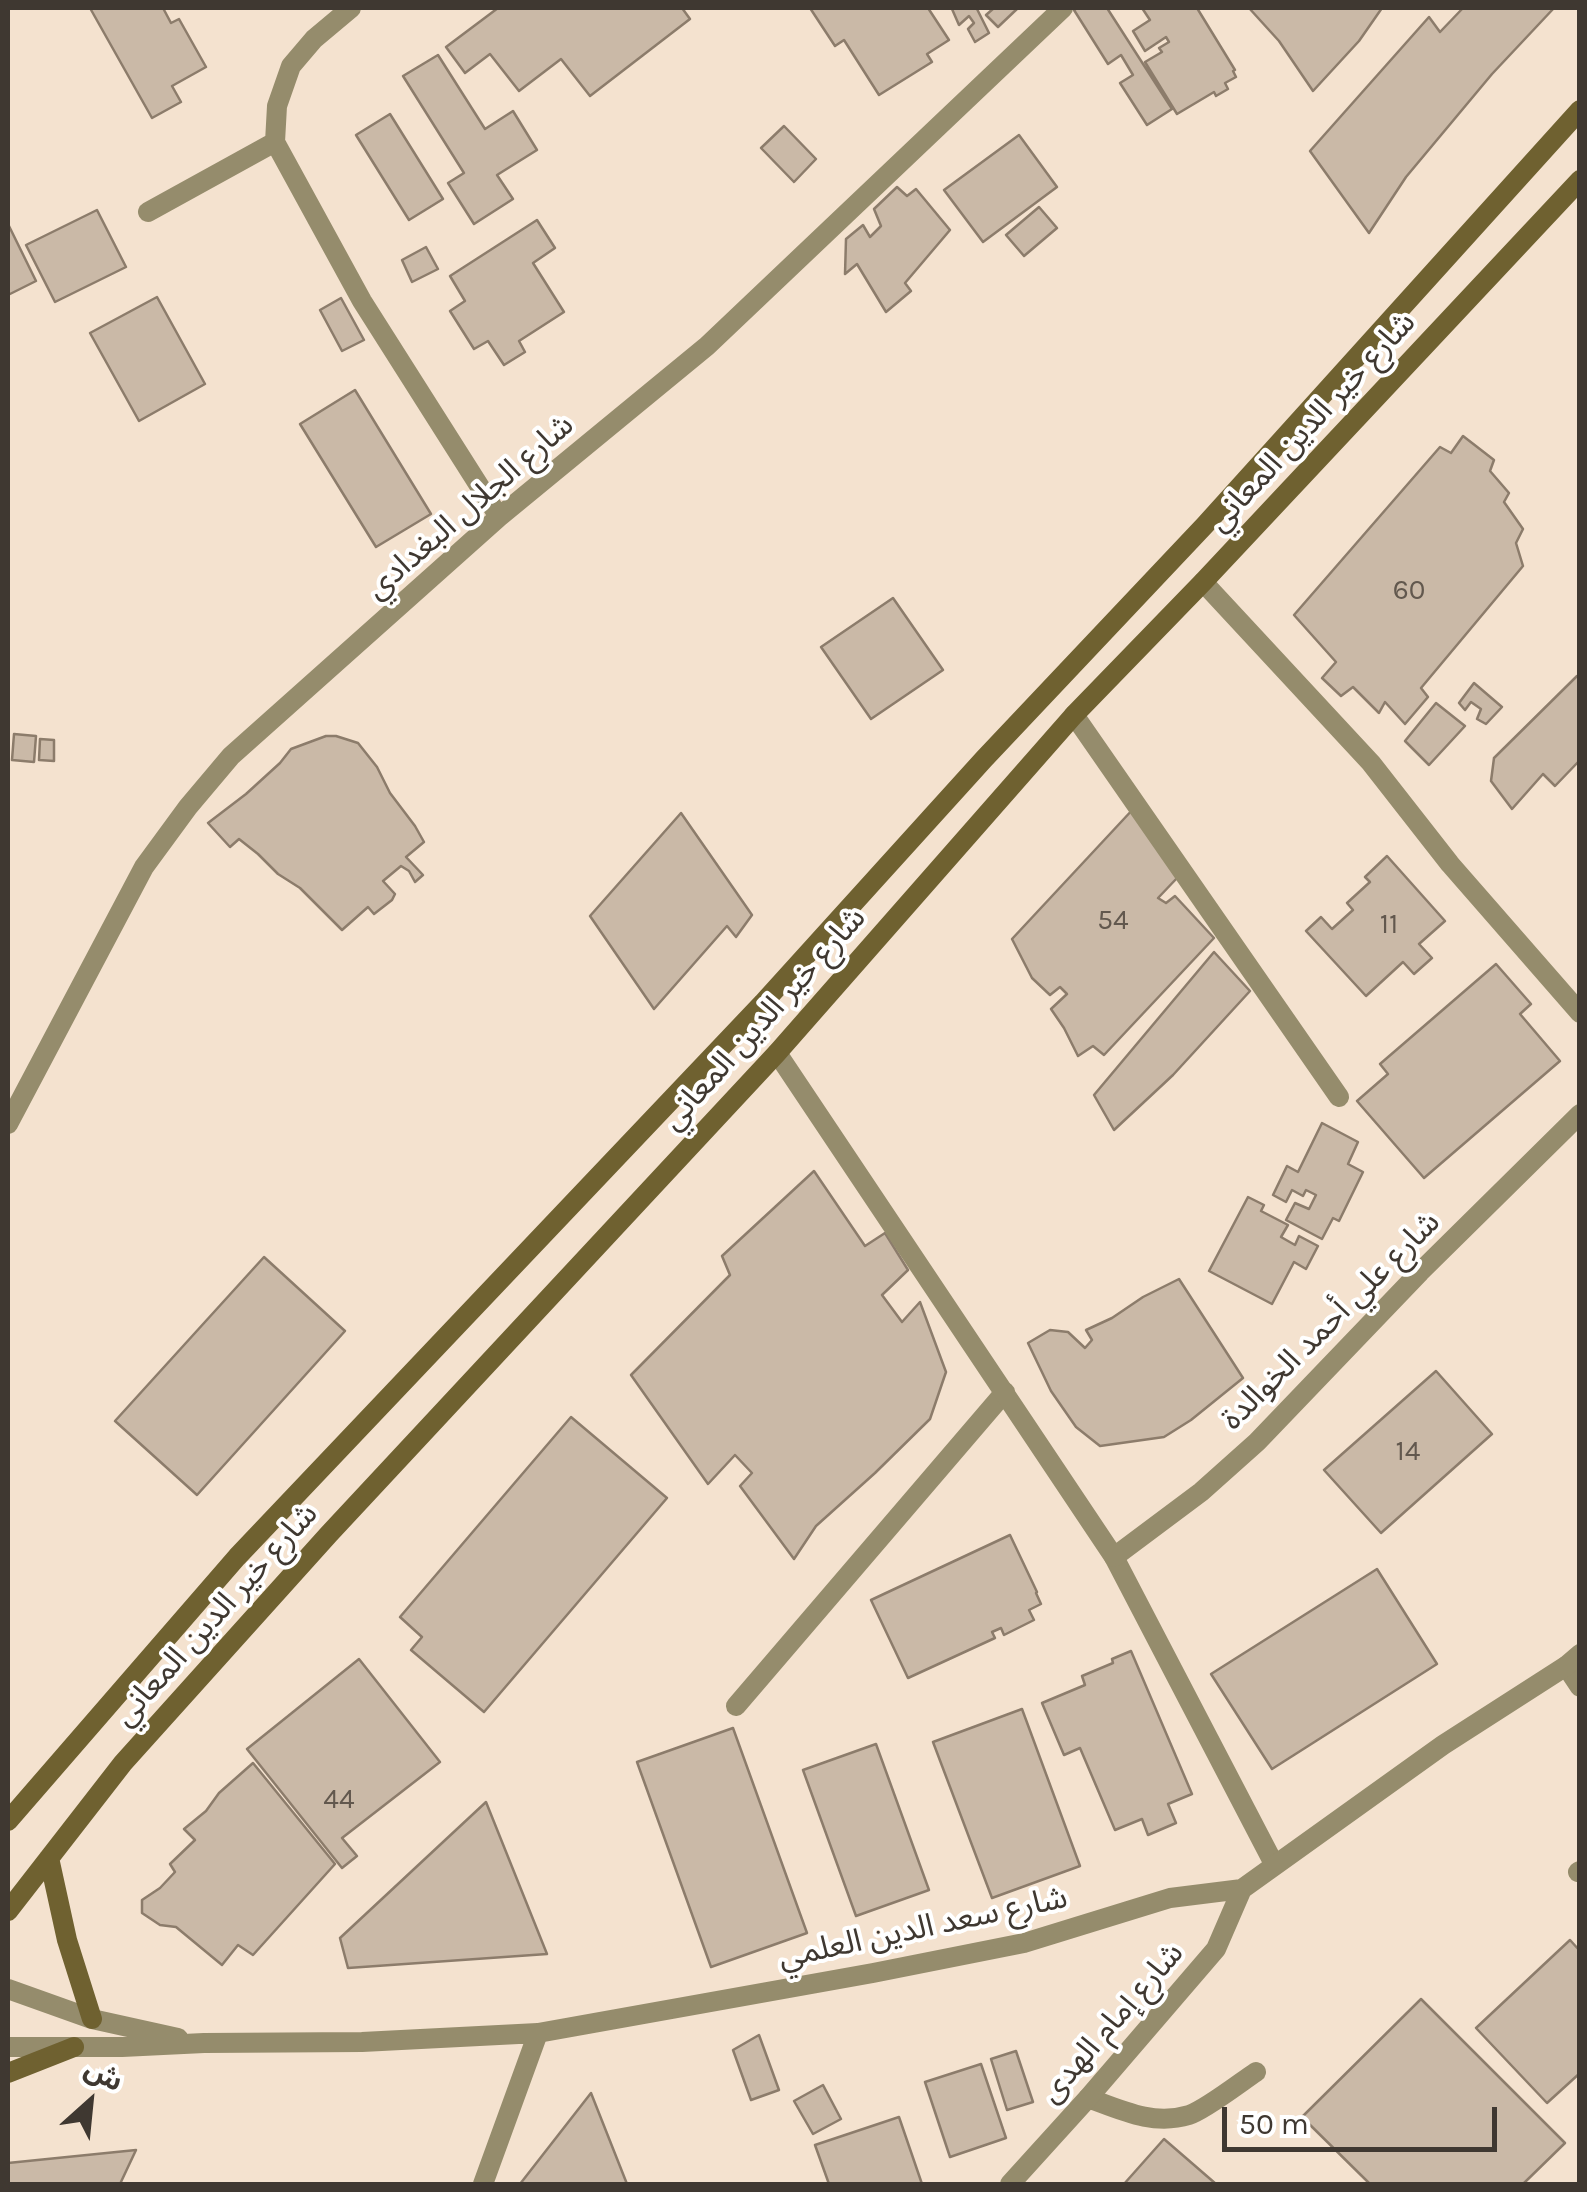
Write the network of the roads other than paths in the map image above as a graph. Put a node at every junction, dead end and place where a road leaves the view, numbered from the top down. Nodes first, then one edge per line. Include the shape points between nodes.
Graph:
1 (351, 8) edge
2 (1063, 8) edge
3 (1580, 110) edge
4 (274, 142) junction
5 (1580, 180) edge
6 (148, 212) dead end
7 (499, 518) junction
8 (1203, 582) junction
9 (1074, 716) junction
10 (1580, 1013) edge
11 (777, 1053) junction
12 (1339, 1097) dead end
13 (1580, 1114) edge
14 (8, 1124) edge
15 (1005, 1392) junction
16 (1114, 1557) junction
17 (1573, 1660) edge
18 (1580, 1687) edge
19 (736, 1706) dead end
20 (8, 1821) edge
21 (48, 1858) junction
22 (1274, 1864) junction
23 (1242, 1888) junction
24 (8, 1911) edge
25 (8, 1990) edge
26 (92, 2019) junction
27 (538, 2033) junction
28 (204, 2044) junction
29 (8, 2046) edge
30 (74, 2048) junction
31 (1256, 2072) dead end
32 (8, 2073) edge
33 (1088, 2098) junction
34 (483, 2184) edge
35 (1010, 2184) edge

1 - 4 street via 291,66 276,106
2 - 7 street, شارع الجلال البغدادي via 707,346
3 - 20 street, شارع خير الدين المعاني via 763,1003 237,1557
4 - 6 street
4 - 7 street via 362,301
5 - 8 street, شارع خير الدين المعاني
7 - 14 street, شارع الجلال البغدادي via 232,756 188,807 144,866
8 - 9 street, شارع خير الدين المعاني
8 - 10 street via 1371,763
9 - 11 street, شارع خير الدين المعاني
9 - 12 street
11 - 15 street
11 - 21 street, شارع خير الدين المعاني via 329,1534 123,1763
13 - 16 street, شارع علي أحمد الخوالدة via 1257,1442
15 - 16 street
15 - 19 street
16 - 22 street
17 - 18 street
17 - 22 street, شارع سعد الدين العلمي
21 - 24 street, شارع خير الدين المعاني
21 - 26 street
22 - 23 street, شارع سعد الدين العلمي
23 - 27 street, شارع سعد الدين العلمي via 1170,1898 1024,1943
23 - 33 street, شارع إمام الهدى via 1216,1949
25 - 26 street
26 - 28 street
27 - 28 street, شارع سعد الدين العلمي
27 - 34 street
28 - 30 street
29 - 30 street
30 - 32 street
31 - 33 street via 1191,2114 1135,2116
33 - 35 street, شارع إمام الهدى

